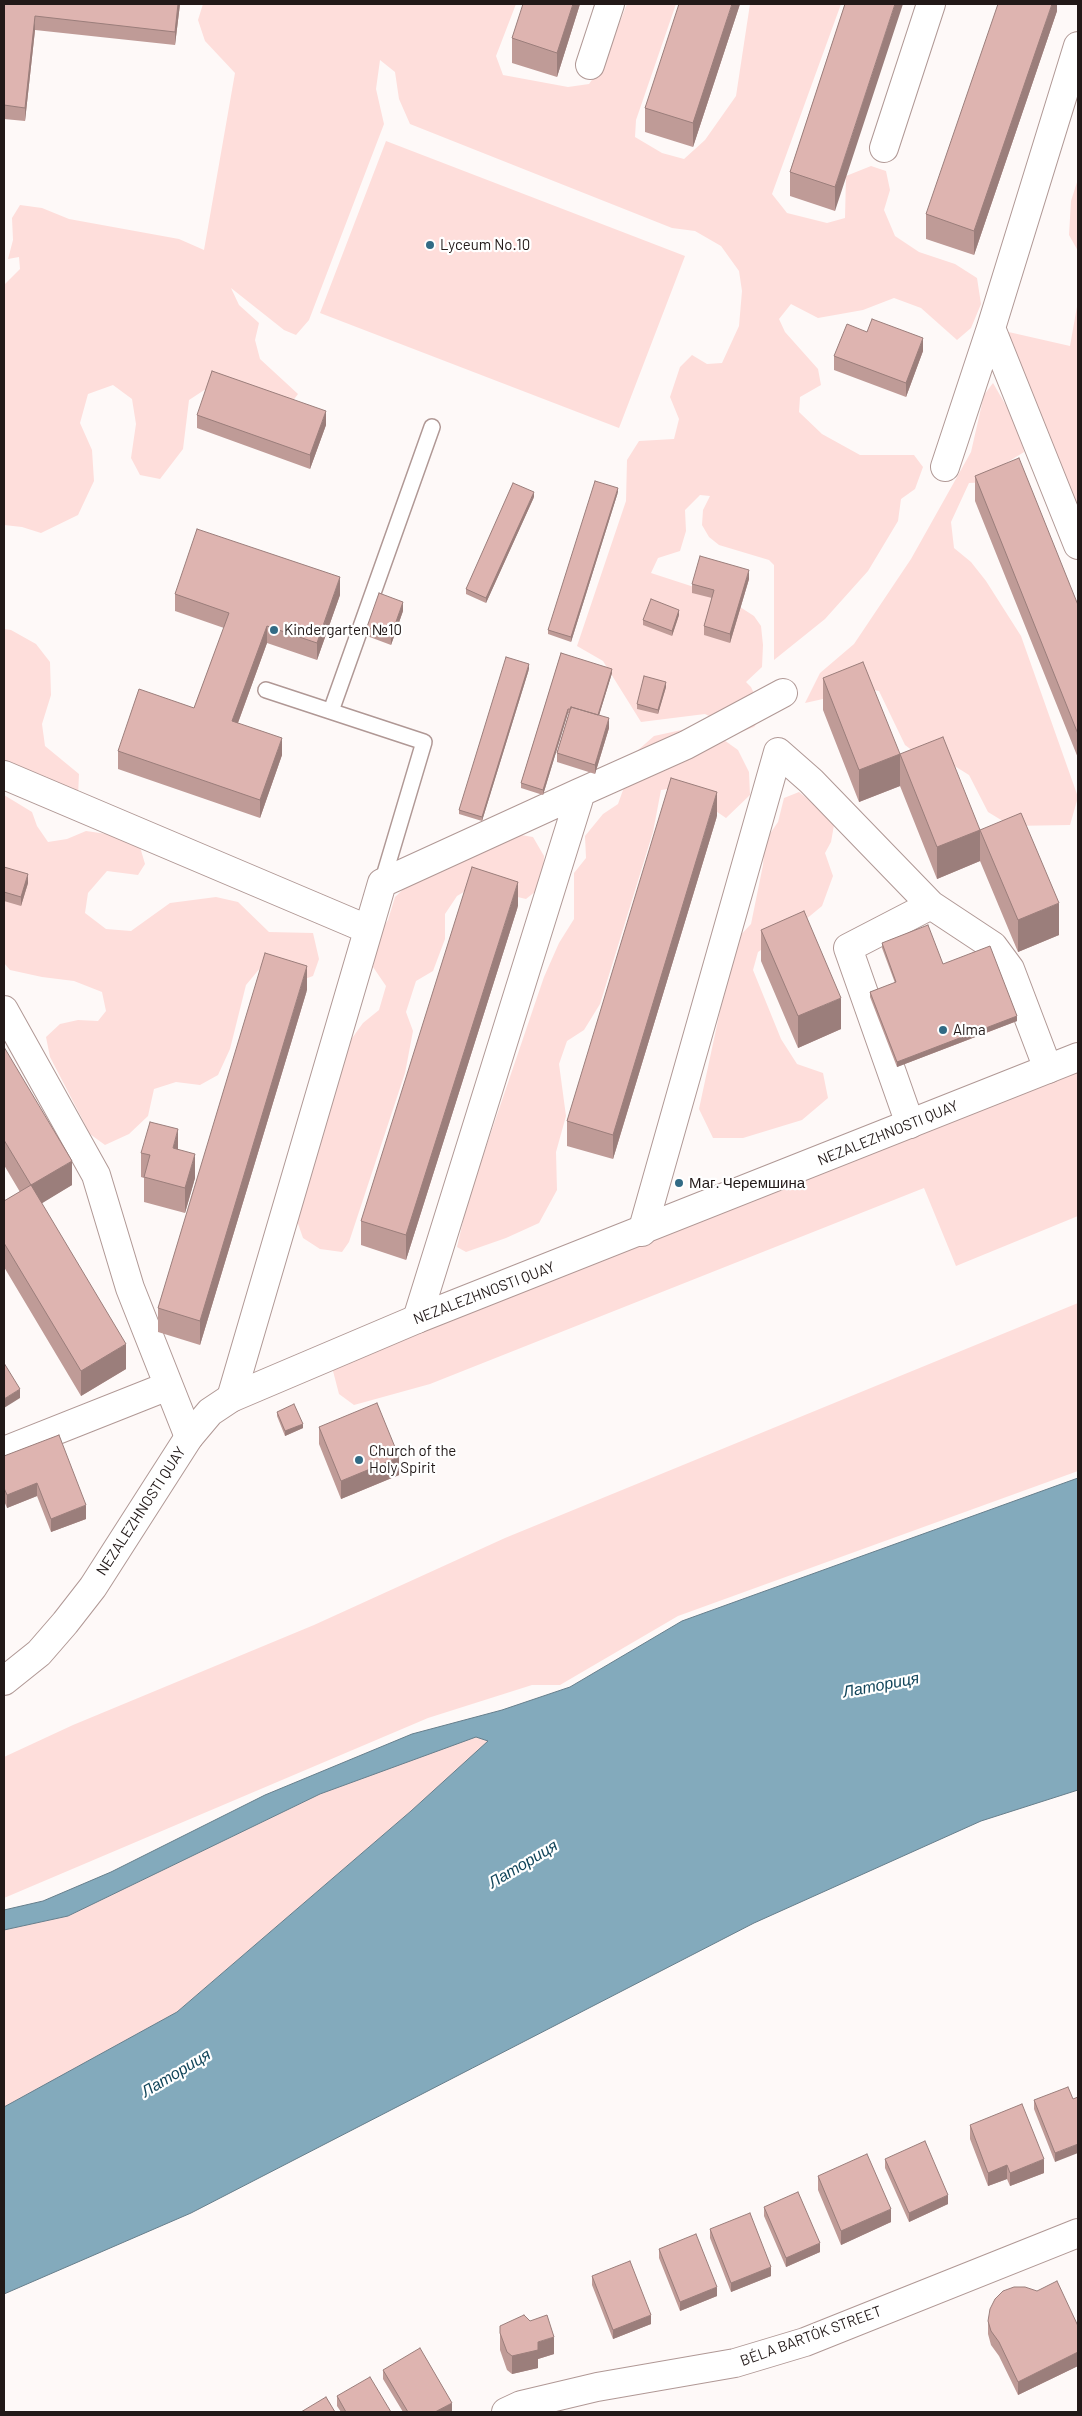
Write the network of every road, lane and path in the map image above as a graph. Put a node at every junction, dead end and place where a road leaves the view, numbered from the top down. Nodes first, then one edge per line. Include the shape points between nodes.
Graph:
1 (610, 4) edge
2 (931, 4) edge
3 (1078, 46) edge
4 (590, 65) dead end
5 (884, 148) dead end
6 (991, 328) junction
7 (432, 427) dead end
8 (945, 467) dead end
9 (1078, 545) edge
10 (266, 690) dead end
11 (783, 693) dead end
12 (330, 711) junction
13 (4, 774) edge
14 (580, 792) junction
15 (382, 883) junction
16 (931, 905) junction
17 (367, 929) junction
18 (4, 1010) edge
19 (1078, 1057) edge
20 (1048, 1069) junction
21 (910, 1124) junction
22 (642, 1232) junction
23 (417, 1319) junction
24 (168, 1386) junction
25 (231, 1398) junction
26 (189, 1437) junction
27 (4, 1451) edge
28 (4, 1681) edge
29 (1078, 2233) edge
30 (506, 2412) edge

1 - 4 street
2 - 5 street
3 - 6 street
6 - 8 street
6 - 9 street
7 - 12 lane
10 - 12 lane
11 - 14 street via 686,745
12 - 15 lane via 424,742
13 - 17 street
14 - 15 street
14 - 23 street
15 - 17 street
16 - 20 street via 993,946 1010,969
16 - 21 street via 848,948
16 - 22 street via 811,781 778,752
17 - 25 street
18 - 24 street via 96,1174 130,1288
19 - 20 street, NEZALEZHNOSTI QUAY
20 - 21 street, NEZALEZHNOSTI QUAY
21 - 22 street, NEZALEZHNOSTI QUAY
22 - 23 street, NEZALEZHNOSTI QUAY
23 - 25 street, NEZALEZHNOSTI QUAY
24 - 26 street
24 - 27 street
25 - 26 street, NEZALEZHNOSTI QUAY via 210,1412
26 - 28 street, NEZALEZHNOSTI QUAY via 65,1623 38,1653
29 - 30 street, BÉLA BARTÓK STREET via 796,2344 735,2363 597,2387 521,2405

